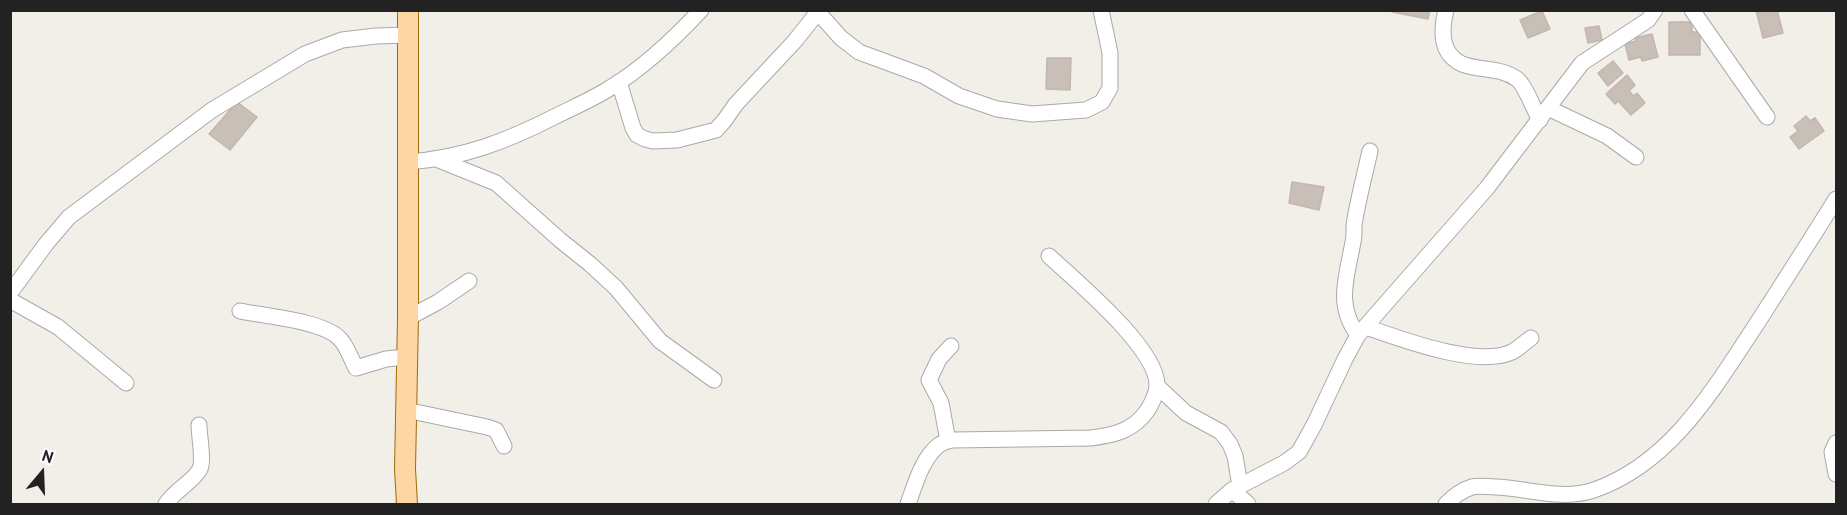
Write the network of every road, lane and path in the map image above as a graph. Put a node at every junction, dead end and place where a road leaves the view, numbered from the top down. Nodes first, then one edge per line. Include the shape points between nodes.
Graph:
1 (408, 10) edge
2 (1101, 10) edge
3 (1446, 10) edge
4 (1655, 10) edge
5 (1692, 10) edge
6 (699, 11) edge
7 (817, 11) edge
8 (408, 35) junction
9 (618, 82) junction
10 (1544, 114) junction
11 (1767, 117) dead end
12 (1370, 151) dead end
13 (1636, 157) dead end
14 (439, 160) junction
15 (408, 162) junction
16 (1836, 199) edge
17 (1049, 256) dead end
18 (469, 281) dead end
19 (10, 293) edge
20 (10, 300) edge
21 (240, 311) dead end
22 (408, 318) junction
23 (1362, 331) junction
24 (1531, 338) dead end
25 (951, 346) dead end
26 (407, 357) junction
27 (714, 380) dead end
28 (126, 383) dead end
29 (1157, 386) junction
30 (406, 410) junction
31 (199, 425) dead end
32 (948, 441) junction
33 (1836, 443) edge
34 (504, 446) dead end
35 (1836, 474) edge
36 (1236, 488) junction
37 (166, 504) edge
38 (407, 504) edge
39 (908, 504) edge
40 (1216, 504) edge
41 (1248, 504) edge
42 (1446, 504) edge

1 - 8 main road
2 - 7 street via 1110,53 1110,88 1102,102 1086,110 1032,114 997,109 959,96 924,76 859,52
3 - 10 street via 1443,42 1448,53 1461,64 1505,72 1520,81
4 - 10 street via 1648,20 1582,63
5 - 11 street
6 - 9 street via 644,64
7 - 9 street via 716,130 677,140 645,139 633,128
8 - 15 main road
8 - 19 street via 342,40 305,54 212,110 69,217
9 - 14 street via 518,136
10 - 13 street via 1607,136
10 - 23 street via 1487,188
12 - 23 street via 1345,280 1350,324
14 - 15 street
14 - 27 street via 496,183 616,288 660,341
15 - 22 main road
16 - 42 street via 1721,379 1676,437 1645,463 1590,491 1565,495 1473,487
17 - 29 street via 1143,349
18 - 22 street
20 - 28 street via 58,327
21 - 26 street via 308,324 338,336 356,368
22 - 26 main road
23 - 24 street via 1469,356 1512,352
23 - 36 street via 1299,452
25 - 32 street via 929,380 941,403
26 - 30 main road
29 - 32 street via 1140,420 1110,436
29 - 36 street via 1186,413 1221,432 1234,456
30 - 34 street via 496,430
30 - 38 main road
31 - 37 street via 200,470
32 - 39 street via 931,452
33 - 35 street via 1832,452
36 - 40 street
36 - 41 street

